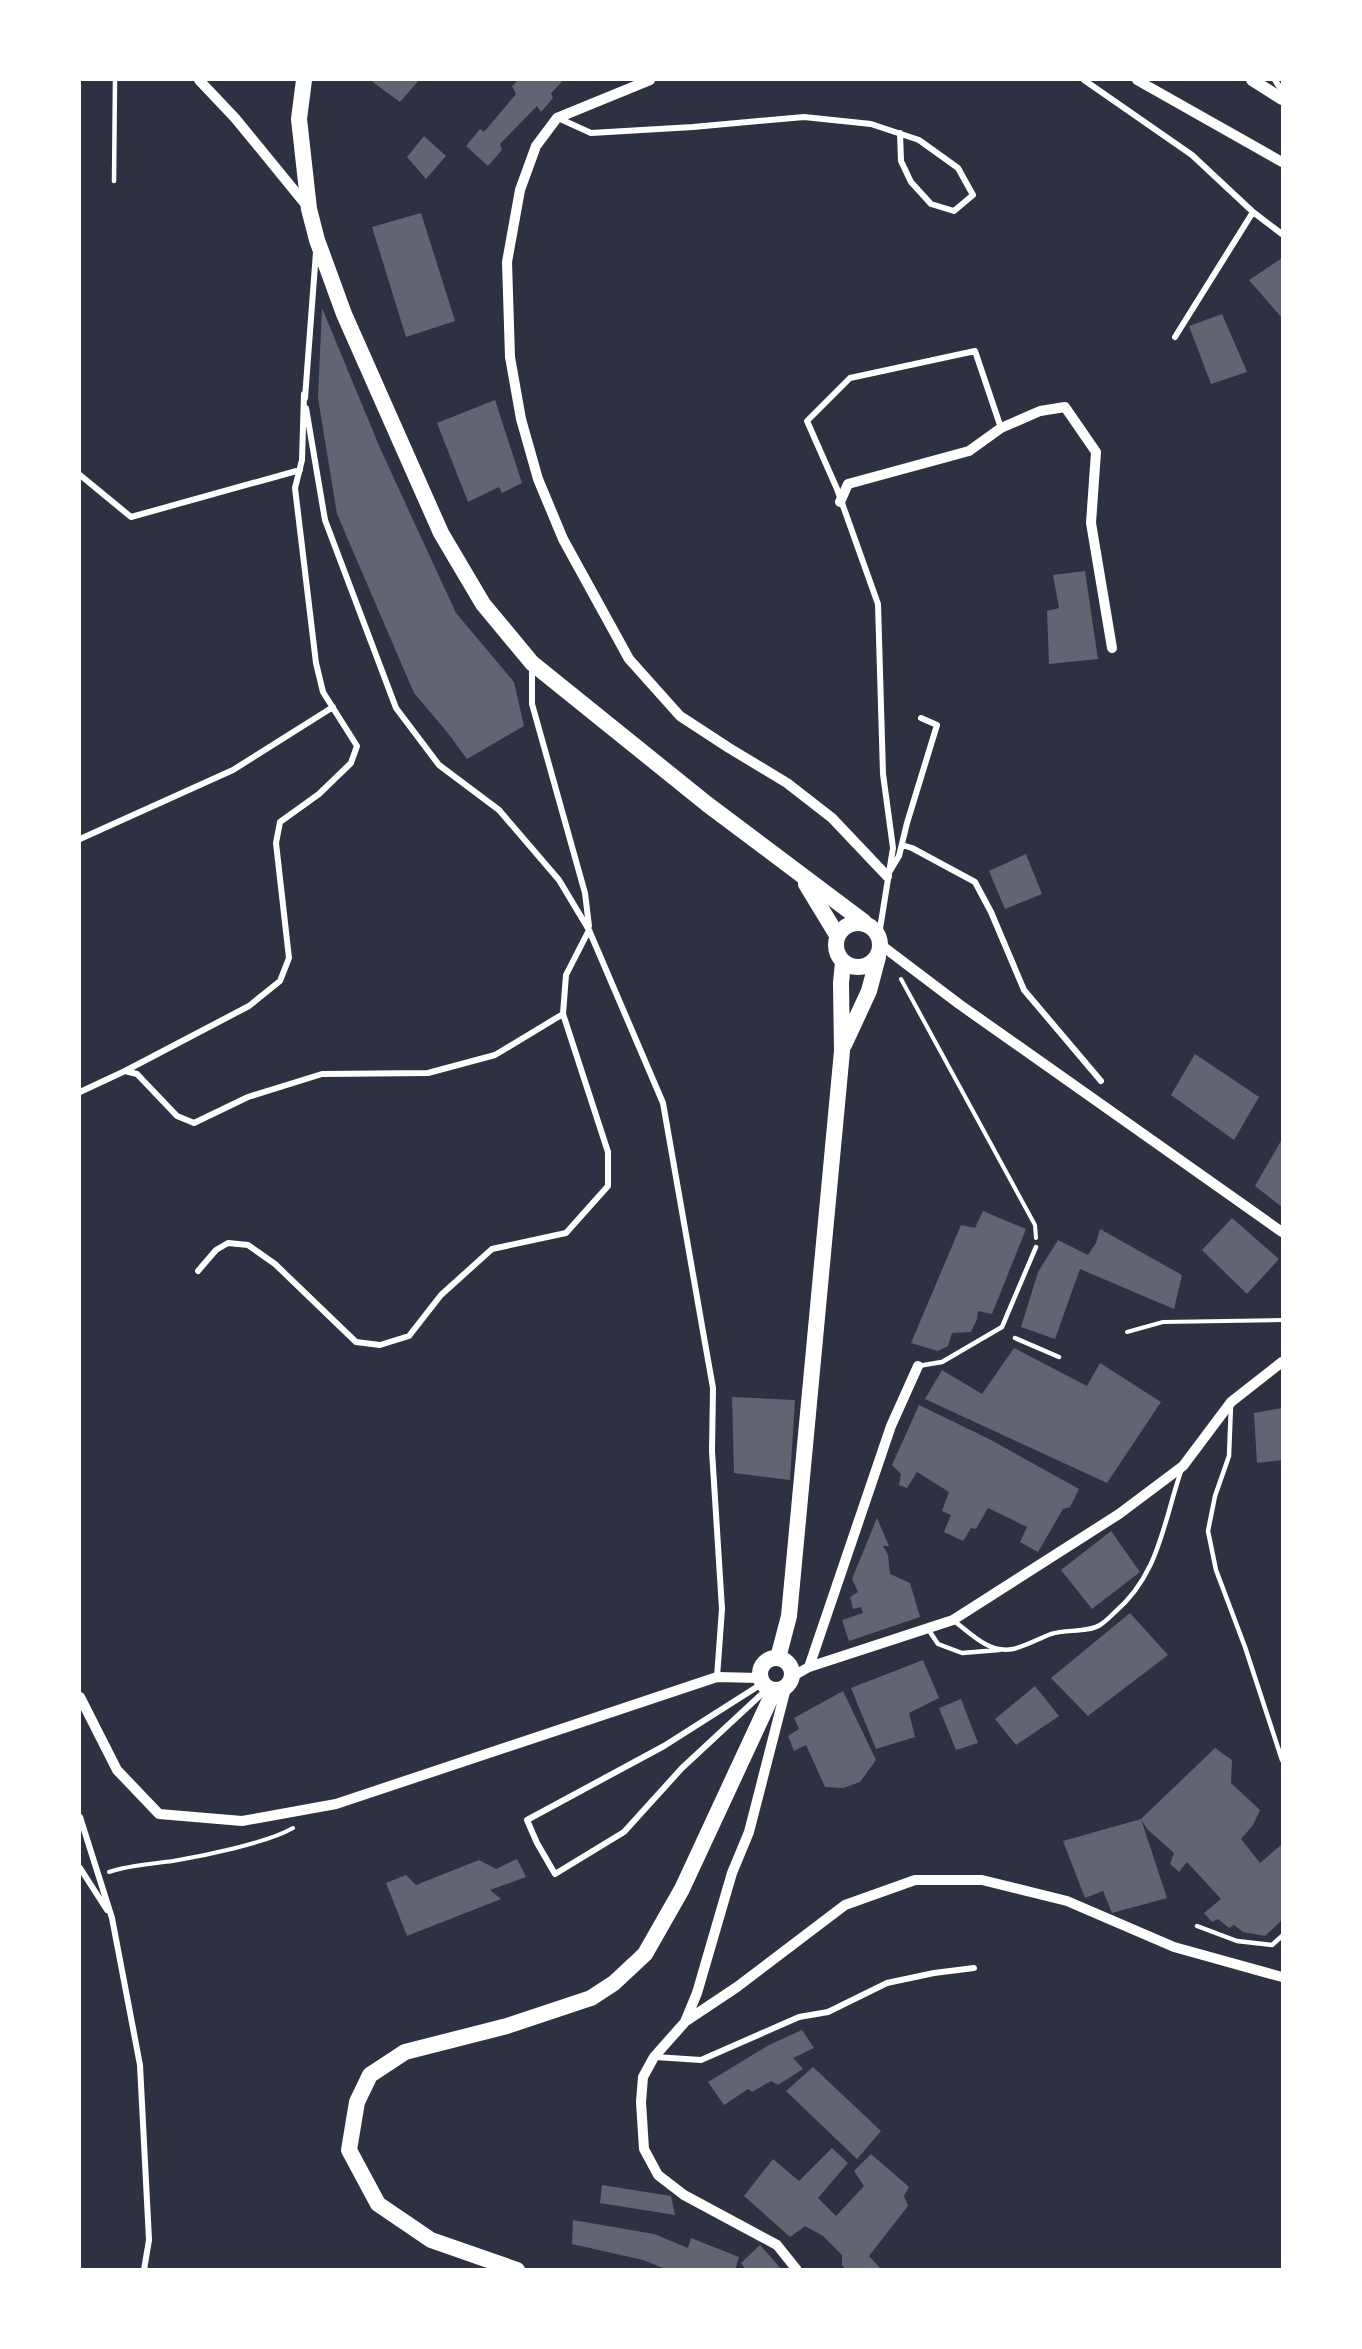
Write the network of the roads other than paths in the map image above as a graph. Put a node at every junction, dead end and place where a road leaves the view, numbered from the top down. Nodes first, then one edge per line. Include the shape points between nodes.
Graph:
1 (115, 80) edge
2 (199, 80) edge
3 (304, 80) edge
4 (650, 80) edge
5 (1084, 80) edge
6 (1137, 80) edge
7 (1252, 80) edge
8 (1275, 80) edge
9 (1282, 91) edge
10 (1282, 99) edge
11 (557, 118) junction
12 (900, 133) junction
13 (1282, 162) edge
14 (114, 181) dead end
15 (309, 209) junction
16 (1253, 213) junction
17 (1282, 234) edge
18 (317, 240) junction
19 (1175, 337) dead end
20 (304, 394) junction
21 (1002, 428) junction
22 (300, 470) junction
23 (80, 475) edge
24 (840, 502) junction
25 (1112, 648) dead end
26 (532, 663) junction
27 (333, 707) junction
28 (921, 718) dead end
29 (80, 839) edge
30 (902, 845) junction
31 (799, 873) junction
32 (887, 876) junction
33 (864, 922) junction
34 (589, 930) junction
35 (837, 935) junction
36 (879, 945) junction
37 (843, 962) junction
38 (563, 1014) junction
39 (842, 1051) junction
40 (125, 1071) junction
41 (1101, 1081) dead end
42 (80, 1092) edge
43 (1282, 1232) edge
44 (1036, 1247) dead end
45 (198, 1271) dead end
46 (1015, 1338) dead end
47 (1059, 1357) dead end
48 (1282, 1362) edge
49 (918, 1366) joint
50 (1231, 1402) junction
51 (1183, 1466) junction
52 (953, 1620) junction
53 (927, 1628) junction
54 (1002, 1650) junction
55 (778, 1658) junction
56 (809, 1666) junction
57 (717, 1677) junction
58 (774, 1684) junction
59 (80, 1697) edge
60 (1282, 1760) edge
61 (80, 1817) edge
62 (80, 1868) edge
63 (112, 1918) junction
64 (1197, 1926) dead end
65 (1282, 1936) edge
66 (974, 1968) dead end
67 (1282, 1977) edge
68 (685, 2022) junction
69 (654, 2056) junction
70 (144, 2270) edge
71 (517, 2270) edge
72 (797, 2270) edge

1 - 14 lane
2 - 15 street via 236,118
3 - 15 highway via 299,119
4 - 11 street
5 - 16 street via 1192,155
6 - 13 street
7 - 10 main road
8 - 9 street
11 - 12 street via 591,133 804,117 871,124
11 - 32 street via 536,146 520,190 507,262 510,357 521,419 538,479 563,539 629,659 680,716 787,783 823,811
12 - 12 street via 919,140 958,168 973,195 954,211 931,204 911,182 901,161
15 - 18 highway
16 - 17 street
16 - 19 street
18 - 20 street
18 - 26 highway via 344,314 441,532 483,604
20 - 22 street
20 - 34 street via 325,520 396,708 439,765 499,810 559,879
21 - 24 street via 969,451 848,484
21 - 24 street via 975,351 850,378 807,421
21 - 25 street via 1040,411 1065,407 1096,452 1091,523
22 - 23 street via 130,517
22 - 27 street via 295,488 316,663 323,692
24 - 32 street via 878,604 883,774 893,848
26 - 31 highway
26 - 34 street via 532,704 585,893
27 - 29 street via 233,770
27 - 40 street via 357,746 351,763 319,794 280,822 276,843 289,958 280,981 249,1006
28 - 30 street via 937,725
30 - 32 street
30 - 41 street via 975,882 1024,990
31 - 33 highway
31 - 35 highway
32 - 36 street
33 - 35 highway via 845,926
33 - 36 highway via 872,927
34 - 38 street via 566,975
34 - 57 street via 663,1103 705,1343 712,1388 722,1609
35 - 37 highway via 836,950
36 - 37 highway via 868,966 858,968
36 - 39 highway via 868,991
36 - 43 street
37 - 39 highway
38 - 40 street via 495,1055 428,1073 322,1074 248,1097 194,1124 177,1116 137,1074
38 - 45 street via 608,1152 608,1186 566,1233 492,1250 441,1295 409,1336 380,1345 357,1342 275,1264 248,1245 228,1243 216,1250
39 - 55 highway via 789,1616
40 - 42 street
44 - 49 lane via 1002,1327 942,1362
46 - 47 lane
48 - 50 street
49 - 56 street via 891,1426
50 - 51 street
50 - 60 lane via 1229,1456 1208,1531 1216,1570
51 - 52 street via 1119,1514
51 - 54 lane via 1160,1548 1146,1578 1126,1603 1099,1626 1054,1633
52 - 53 street
52 - 54 lane via 982,1643
53 - 54 lane via 938,1644 962,1653
53 - 56 street
55 - 58 highway via 790,1666
55 - 58 highway via 770,1659 760,1670
56 - 58 street
57 - 58 street
57 - 59 street via 336,1804 242,1821 159,1814 117,1770
58 - 58 street via 682,1768 624,1832 555,1874 528,1820
58 - 68 street via 749,1832 732,1873 708,1960
58 - 71 highway via 682,1889 645,1954 591,1998 405,2052 370,2075 357,2103 349,2150 378,2204 431,2240
61 - 63 street
62 - 63 street
63 - 70 street via 140,2065 149,2240
64 - 65 lane via 1237,1941 1272,1945
66 - 69 street via 887,1983 828,2012 799,2017 701,2060
67 - 68 street via 1174,1947 1067,1901 982,1880 915,1880 845,1905 738,1987
68 - 69 street
69 - 72 street via 643,2076 641,2102 644,2149 658,2175 684,2195 777,2245

